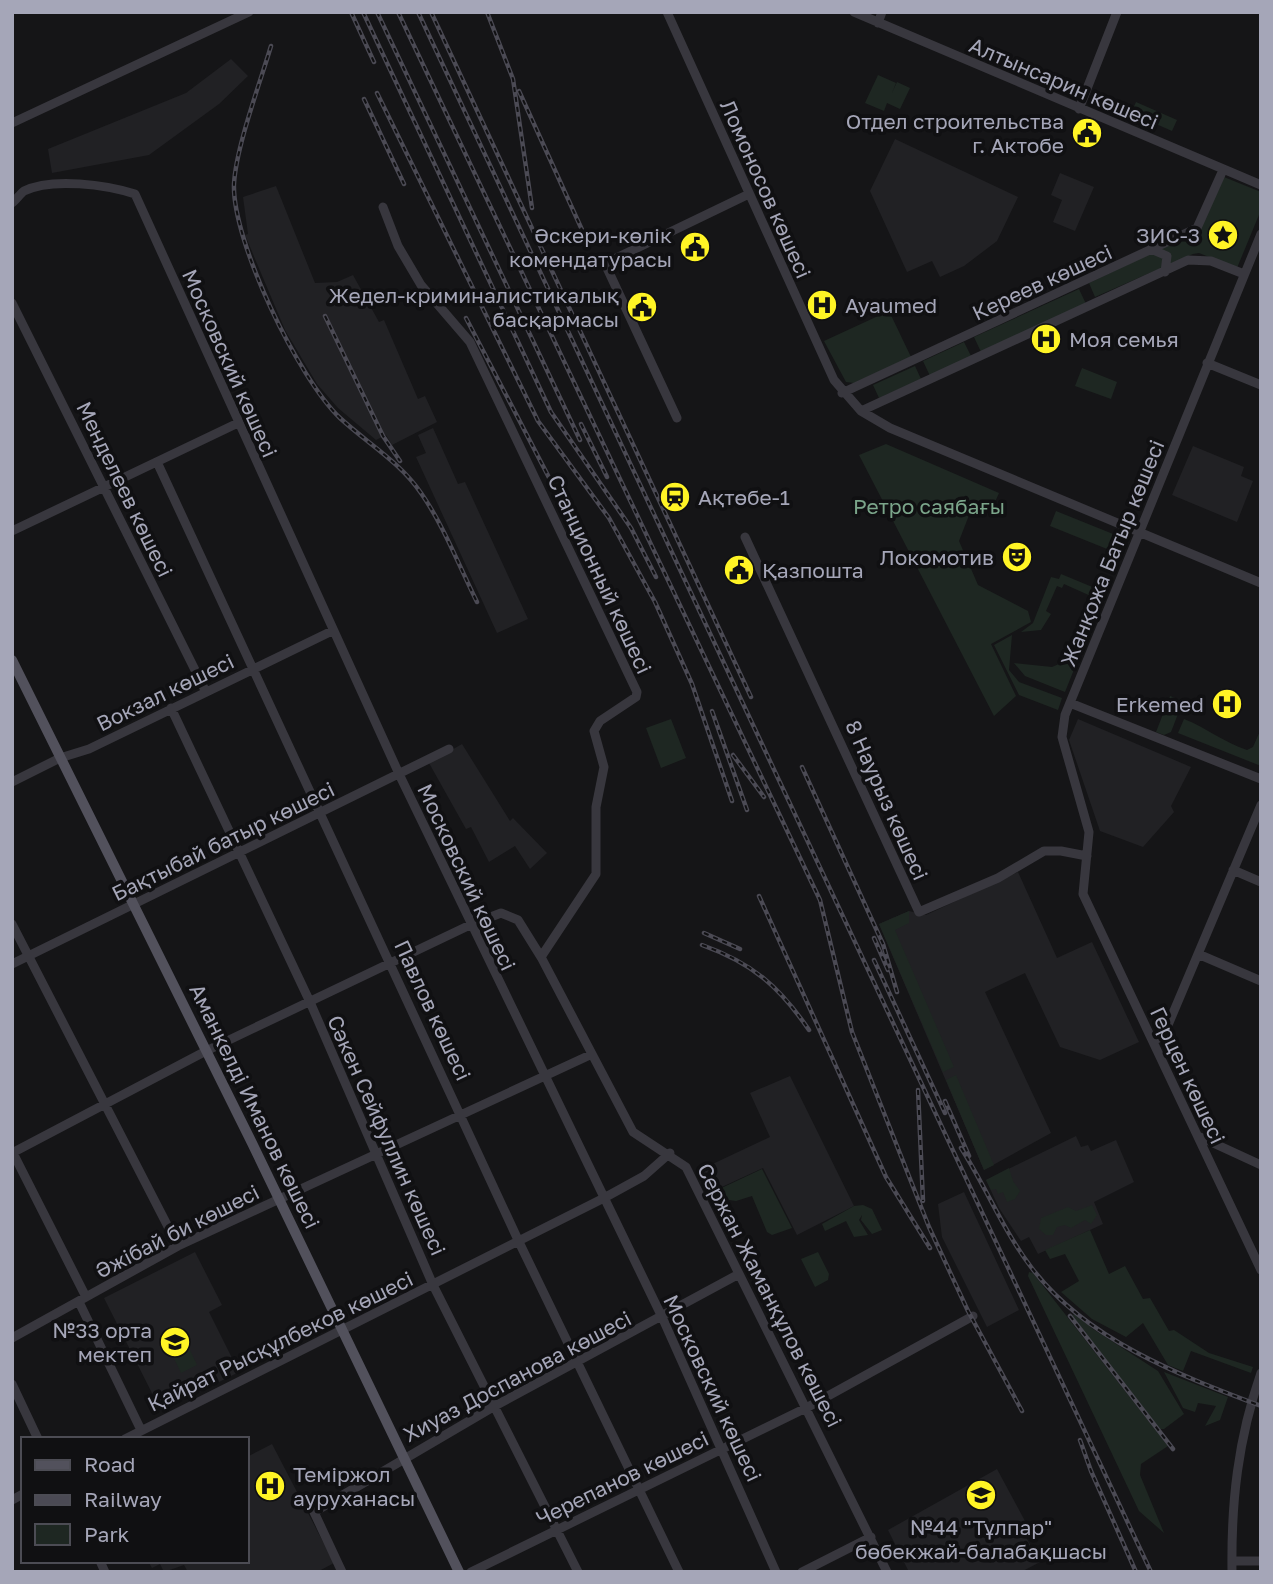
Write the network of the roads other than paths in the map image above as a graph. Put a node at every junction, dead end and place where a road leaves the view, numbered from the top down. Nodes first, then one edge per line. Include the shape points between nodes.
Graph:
1 (249, 12) edge
2 (667, 12) edge
3 (854, 12) edge
4 (883, 12) edge
5 (1117, 12) edge
6 (878, 23) junction
7 (1079, 108) junction
8 (12, 123) edge
9 (1223, 170) junction
10 (1261, 185) edge
11 (12, 188) edge
12 (23, 191) junction
13 (749, 194) junction
14 (12, 203) edge
15 (383, 207) dead end
16 (1261, 234) edge
17 (1151, 249) junction
18 (1165, 272) junction
19 (1244, 274) junction
20 (12, 303) edge
21 (1207, 363) junction
22 (1261, 386) edge
23 (842, 393) junction
24 (861, 411) junction
25 (677, 418) dead end
26 (238, 423) junction
27 (157, 462) junction
28 (106, 488) junction
29 (12, 531) edge
30 (1137, 533) junction
31 (745, 537) dead end
32 (1261, 583) edge
33 (332, 631) junction
34 (12, 660) edge
35 (253, 667) junction
36 (205, 690) junction
37 (1070, 703) junction
38 (171, 708) junction
39 (449, 749) dead end
40 (60, 758) junction
41 (400, 776) junction
42 (1261, 779) edge
43 (12, 782) edge
44 (1261, 805) edge
45 (322, 813) junction
46 (240, 852) junction
47 (1087, 856) junction
48 (1233, 870) junction
49 (1261, 881) edge
50 (1083, 894) joint
51 (134, 903) junction
52 (12, 924) edge
53 (470, 925) junction
54 (1198, 954) junction
55 (28, 956) junction
56 (541, 957) junction
57 (392, 962) junction
58 (12, 964) edge
59 (1261, 981) edge
60 (310, 1002) junction
61 (1153, 1041) junction
62 (206, 1051) junction
63 (590, 1055) junction
64 (543, 1077) junction
65 (106, 1104) junction
66 (461, 1114) junction
67 (1198, 1136) junction
68 (12, 1152) edge
69 (377, 1152) junction
70 (670, 1153) junction
71 (1261, 1165) edge
72 (279, 1198) junction
73 (604, 1198) junction
74 (519, 1242) junction
75 (178, 1246) junction
76 (1261, 1270) edge
77 (740, 1274) junction
78 (433, 1285) junction
79 (82, 1300) junction
80 (973, 1316) dead end
81 (662, 1317) junction
82 (341, 1328) junction
83 (12, 1338) edge
84 (579, 1363) junction
85 (1261, 1373) edge
86 (12, 1384) edge
87 (493, 1407) junction
88 (808, 1408) junction
89 (141, 1430) junction
90 (37, 1437) edge
91 (129, 1437) edge
92 (723, 1448) junction
93 (405, 1456) junction
94 (640, 1489) junction
95 (556, 1529) junction
96 (870, 1537) junction
97 (1232, 1560) junction
98 (1261, 1561) edge
99 (342, 1572) edge
100 (459, 1572) edge
101 (471, 1572) edge
102 (578, 1572) edge
103 (679, 1572) edge
104 (776, 1572) edge
105 (802, 1572) edge
106 (887, 1572) edge
107 (1232, 1572) edge

1 - 8 street
2 - 13 street, Ломоносов көшесі
3 - 6 street, Алтынсарин көшесі
4 - 6 street
5 - 7 street
6 - 7 street, Алтынсарин көшесі
7 - 9 street, Алтынсарин көшесі
9 - 10 street, Алтынсарин көшесі
9 - 17 street, Кереев көшесі via 1200,226
11 - 12 street
12 - 14 street
12 - 26 street, Московский көшесі via 58,184 108,185 135,194
13 - 23 street, Ломоносов көшесі
13 - 25 street via 608,262
15 - 56 street, Станционный көшесі via 398,246 421,285 470,342 637,692 594,731 604,767 596,807 596,874
16 - 19 street, Жанқожа Батыр көшесі
17 - 18 street via 1167,256
17 - 23 street, Кереев көшесі
18 - 19 street, Кереев көшесі via 1196,258
18 - 24 street, Кереев көшесі
19 - 21 street, Жанқожа Батыр көшесі
20 - 28 street, Менделеев көшесі
21 - 22 street
21 - 30 street, Жанқожа Батыр көшесі
23 - 24 street, Ломоносов көшесі
24 - 30 street, Ломоносов көшесі via 890,428
26 - 27 street
26 - 33 street, Московский көшесі
27 - 28 street
27 - 35 street, Павлов көшесі
28 - 29 street
28 - 36 street, Менделеев көшесі
30 - 32 street, Ломоносов көшесі
30 - 37 street, Жанқожа Батыр көшесі
31 - 47 street, 8 Наурыз көшесі via 919,912 998,878 1044,851
33 - 35 street, Вокзал көшесі
33 - 41 street, Московский көшесі
34 - 40 main road, Аманкелді Иманов көшесі
35 - 36 street, Вокзал көшесі
35 - 45 street, Павлов көшесі
36 - 38 street, Вокзал көшесі
37 - 42 street
37 - 47 street, Жанқожа Батыр көшесі via 1062,732 1088,825
38 - 40 street, Вокзал көшесі via 89,749
38 - 46 street, Сәкен Сейфуллин көшесі
39 - 41 street, Бақтыбай батыр көшесі
40 - 43 street, Вокзал көшесі
40 - 51 main road, Аманкелді Иманов көшесі
41 - 45 street, Бақтыбай батыр көшесі
41 - 53 street, Московский көшесі
44 - 48 street
45 - 46 street, Бақтыбай батыр көшесі
45 - 57 street, Павлов көшесі
46 - 51 street, Бақтыбай батыр көшесі
46 - 60 street, Сәкен Сейфуллин көшесі
47 - 50 street, Жанқожа Батыр көшесі
48 - 49 street
48 - 54 street
50 - 61 street, Герцен көшесі
51 - 55 street, Бақтыбай батыр көшесі
51 - 62 main road, Аманкелді Иманов көшесі
52 - 55 street
53 - 56 street, Сержан Жаманқұлов көшесі via 510,914
53 - 57 street
53 - 64 street, Московский көшесі
54 - 59 street
54 - 61 street via 1168,1025
55 - 58 street, Бақтыбай батыр көшесі
55 - 65 street
56 - 63 street, Сержан Жаманқұлов көшесі
57 - 60 street
57 - 66 street, Павлов көшесі
60 - 62 street
60 - 69 street, Сәкен Сейфуллин көшесі
61 - 67 street, Герцен көшесі
62 - 65 street
62 - 72 main road, Аманкелді Иманов көшесі
63 - 64 street, Әжібай би көшесі
63 - 70 street, Сержан Жаманқұлов көшесі via 633,1132
64 - 66 street, Әжібай би көшесі
64 - 73 street, Московский көшесі
65 - 68 street
65 - 75 street
66 - 69 street, Әжібай би көшесі
66 - 74 street, Павлов көшесі
67 - 71 street
67 - 76 street, Герцен көшесі
68 - 79 street
69 - 72 street, Әжібай би көшесі
69 - 78 street, Сәкен Сейфуллин көшесі
70 - 73 street, Қайрат Рысқұлбеков көшесі via 644,1176
70 - 77 street, Сержан Жаманқұлов көшесі via 686,1167
72 - 75 street, Әжібай би көшесі
72 - 82 main road, Аманкелді Иманов көшесі
73 - 74 street, Қайрат Рысқұлбеков көшесі
73 - 81 street, Московский көшесі
74 - 78 street, Қайрат Рысқұлбеков көшесі
74 - 84 street, Павлов көшесі
75 - 79 street, Әжібай би көшесі
77 - 81 street, Хиуаз Доспанова көшесі
77 - 88 street, Сержан Жаманқұлов көшесі
78 - 82 street, Қайрат Рысқұлбеков көшесі
78 - 87 street, Сәкен Сейфуллин көшесі
79 - 83 street, Әжібай би көшесі
79 - 89 street
80 - 88 street, Черепанов көшесі
81 - 84 street, Хиуаз Доспанова көшесі
81 - 92 street, Московский көшесі
82 - 89 street, Қайрат Рысқұлбеков көшесі
82 - 93 main road, Аманкелді Иманов көшесі
84 - 87 street, Хиуаз Доспанова көшесі
84 - 94 street, Павлов көшесі
85 - 97 street via 1234,1483
86 - 90 street
87 - 93 street, Хиуаз Доспанова көшесі
87 - 95 street, Сәкен Сейфуллин көшесі
88 - 92 street, Черепанов көшесі
88 - 96 street, Сержан Жаманқұлов көшесі
89 - 91 street, Қайрат Рысқұлбеков көшесі
92 - 94 street, Черепанов көшесі
92 - 104 street, Московский көшесі
93 - 99 street, Хиуаз Доспанова көшесі via 314,1512
93 - 100 main road, Аманкелді Иманов көшесі
94 - 95 street, Черепанов көшесі
94 - 103 street, Павлов көшесі
95 - 101 street, Черепанов көшесі
95 - 102 street, Сәкен Сейфуллин көшесі
96 - 105 street
96 - 106 street, Сержан Жаманқұлов көшесі
97 - 98 street
97 - 107 street

